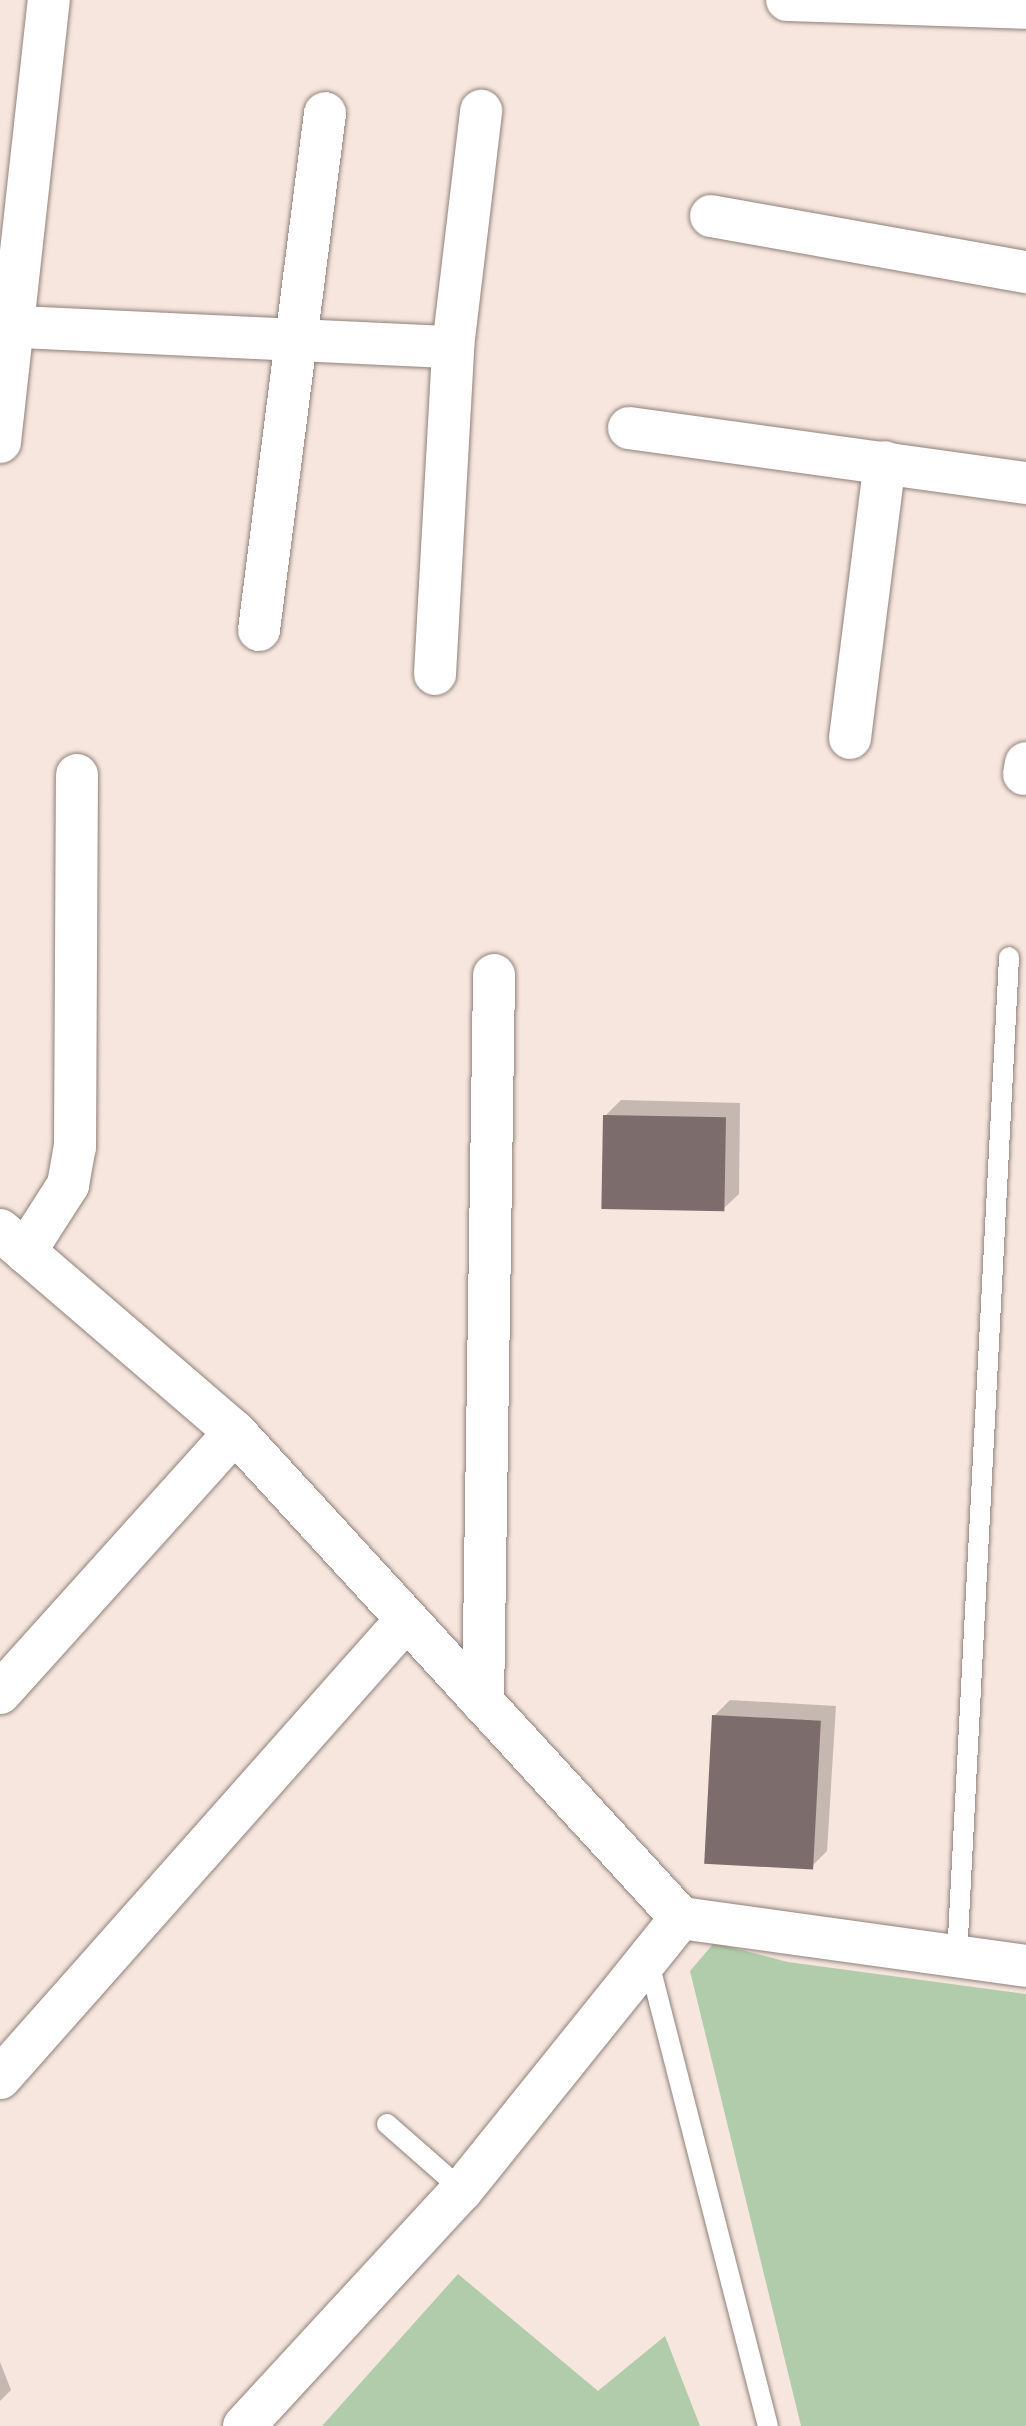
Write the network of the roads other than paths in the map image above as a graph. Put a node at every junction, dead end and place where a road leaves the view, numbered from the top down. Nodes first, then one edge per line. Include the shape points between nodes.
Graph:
1 (50, 0) edge
2 (787, 0) edge
3 (1026, 8) edge
4 (482, 112) dead end
5 (325, 113) dead end
6 (711, 216) dead end
7 (1026, 272) edge
8 (6, 326) edge
9 (293, 340) junction
10 (453, 346) junction
11 (629, 428) dead end
12 (0, 442) edge
13 (886, 462) junction
14 (1026, 483) edge
15 (259, 630) dead end
16 (435, 674) dead end
17 (850, 738) dead end
18 (77, 775) dead end
19 (1009, 957) dead end
20 (494, 976) dead end
21 (12, 1241) edge
22 (235, 1432) junction
23 (407, 1619) junction
24 (0, 1693) edge
25 (483, 1702) junction
26 (681, 1918) junction
27 (957, 1956) junction
28 (648, 1957) junction
29 (1026, 1966) edge
30 (0, 2078) edge
31 (386, 2124) dead end
32 (462, 2190) junction
33 (244, 2426) edge
34 (768, 2426) edge

1 - 8 street
2 - 3 street
4 - 10 street
5 - 9 street
6 - 7 street
8 - 9 street
8 - 12 street
9 - 10 street
9 - 15 street
10 - 16 street
11 - 13 street
13 - 14 street
13 - 17 street
18 - 21 street via 75,1147 68,1185
19 - 27 lane
20 - 25 street
21 - 22 street
22 - 23 street
22 - 24 street
23 - 25 street
23 - 30 street
25 - 26 street
26 - 27 street
26 - 28 street
27 - 29 street
28 - 32 street
28 - 34 lane
31 - 32 lane
32 - 33 street

